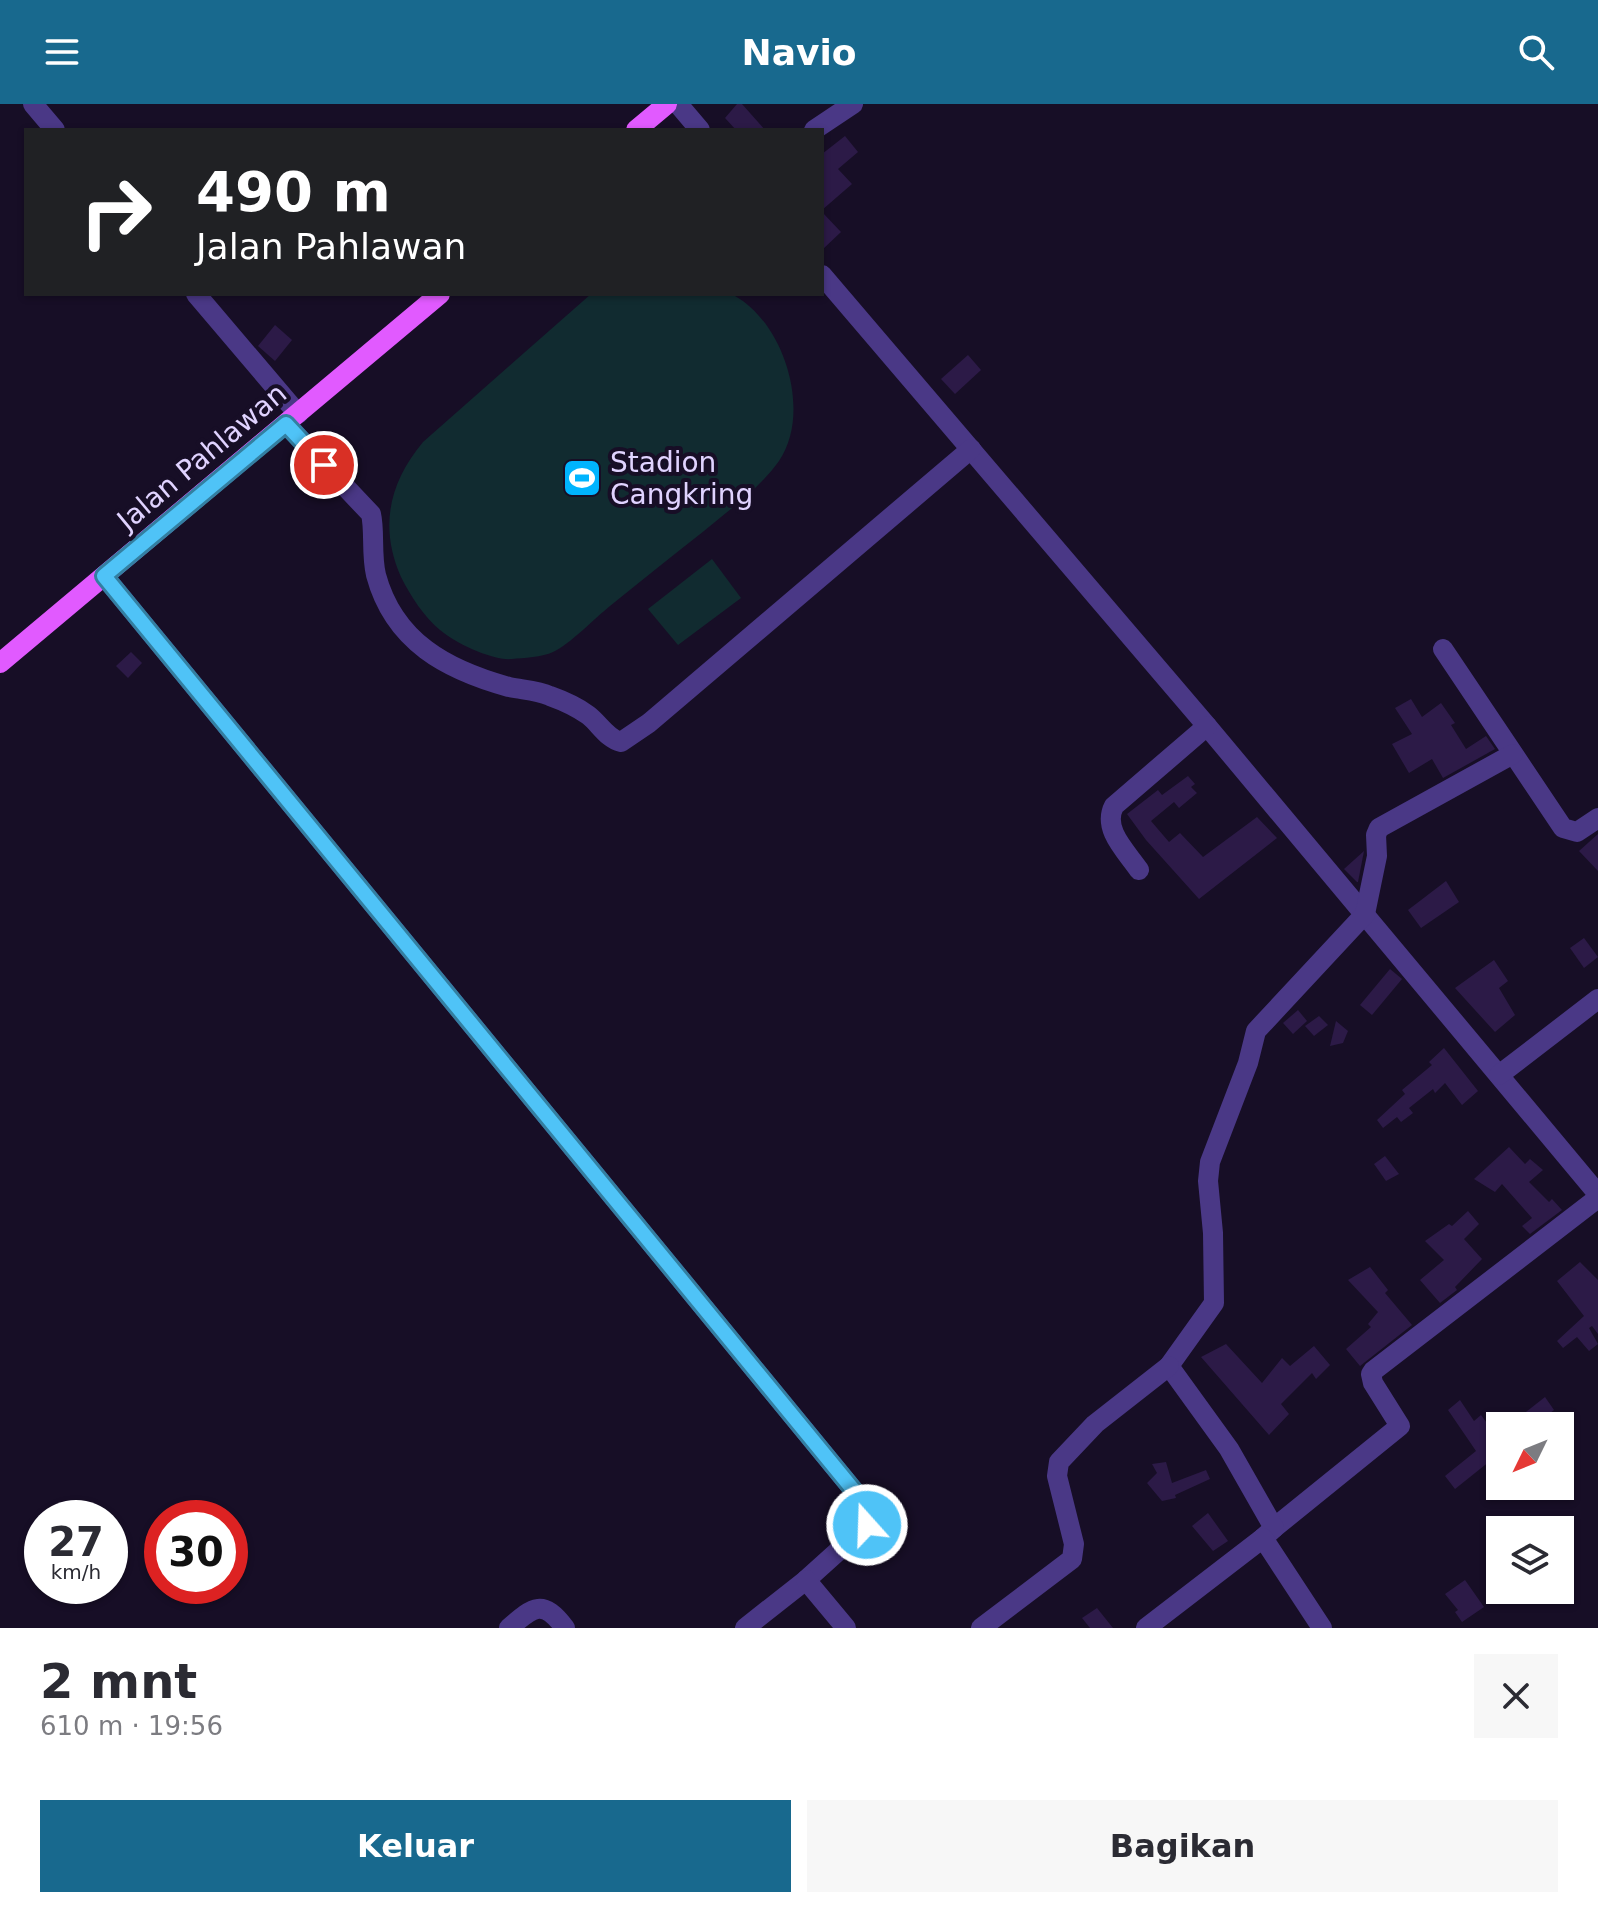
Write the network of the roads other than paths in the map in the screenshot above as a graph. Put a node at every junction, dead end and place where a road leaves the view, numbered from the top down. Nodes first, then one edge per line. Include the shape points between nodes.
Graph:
1 (33, 104) edge
2 (667, 104) edge
3 (678, 104) edge
4 (853, 104) edge
5 (53, 128) edge
6 (638, 128) edge
7 (698, 128) edge
8 (817, 128) edge
9 (824, 277) edge
10 (198, 296) edge
11 (438, 296) edge
12 (292, 419) junction
13 (971, 449) junction
14 (104, 576) junction
15 (1443, 649) dead end
16 (0, 663) edge
17 (1207, 726) junction
18 (1513, 754) junction
19 (1598, 818) edge
20 (1139, 870) dead end
21 (1365, 914) junction
22 (1598, 999) edge
23 (1499, 1075) junction
24 (1598, 1196) edge
25 (1169, 1366) junction
26 (1268, 1533) junction
27 (806, 1580) junction
28 (509, 1628) edge
29 (565, 1628) edge
30 (745, 1628) edge
31 (846, 1628) edge
32 (981, 1628) edge
33 (1146, 1628) edge
34 (1322, 1628) edge

1 - 5 street
2 - 6 main road
3 - 7 street
4 - 8 street
9 - 13 street
10 - 12 street
11 - 12 main road, Jalan Pahlawan
12 - 13 street via 371,514 379,586 393,614 418,644 468,674 576,707 621,742
12 - 14 main road, Jalan Pahlawan
13 - 17 street
14 - 16 main road, Jalan Pahlawan
14 - 27 street via 860,1498 870,1515 867,1525
15 - 18 street
17 - 20 street via 1109,815 1111,829
17 - 21 street
18 - 19 street via 1563,828 1577,832
18 - 21 street via 1379,828
21 - 23 street
21 - 25 street via 1256,1031 1210,1162 1214,1303
22 - 23 street
23 - 24 street
24 - 26 street via 1373,1371 1373,1383 1400,1426
25 - 26 street via 1229,1449
25 - 32 street via 1095,1424 1059,1462 1072,1559
26 - 33 street
26 - 34 street
27 - 30 street
27 - 31 street
28 - 29 street via 539,1608 554,1614

